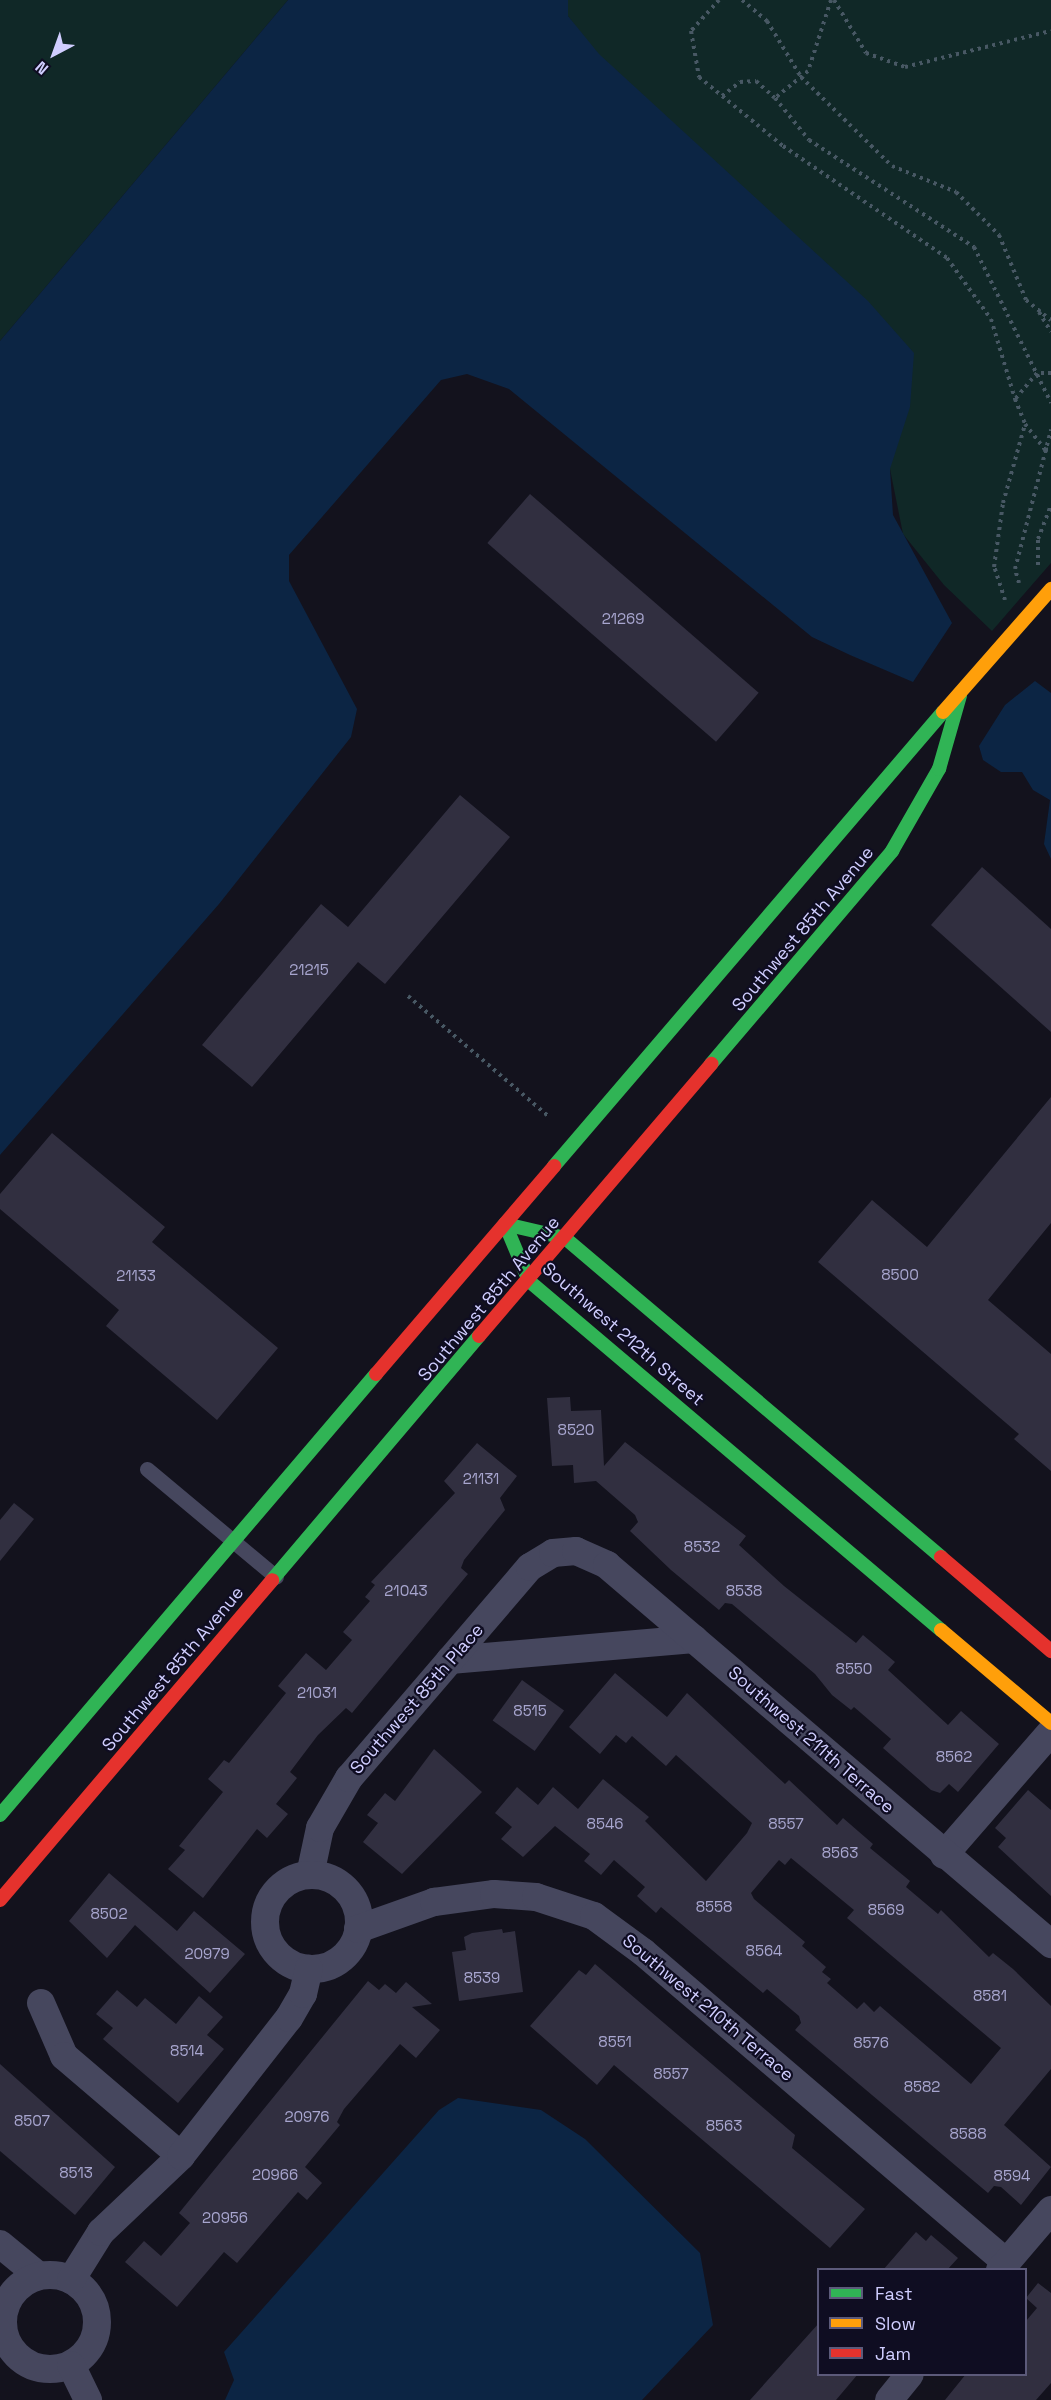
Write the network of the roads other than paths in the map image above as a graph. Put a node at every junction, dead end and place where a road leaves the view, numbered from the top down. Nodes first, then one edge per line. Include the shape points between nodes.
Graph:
1 (1051, 589) edge
2 (960, 696) junction
3 (505, 1224) junction
4 (565, 1238) junction
5 (529, 1281) junction
6 (147, 1469) dead end
7 (234, 1540) junction
8 (563, 1550) joint
9 (276, 1577) junction
10 (694, 1639) junction
11 (1051, 1651) edge
12 (450, 1660) junction
13 (1051, 1723) edge
14 (1051, 1732) edge
15 (0, 1815) edge
16 (944, 1855) junction
17 (310, 1875) junction
18 (0, 1900) edge
19 (358, 1929) junction
20 (1051, 1944) edge
21 (309, 1969) junction
22 (41, 2003) dead end
23 (181, 2156) junction
24 (1051, 2210) edge
25 (0, 2244) edge
26 (1003, 2266) edge
27 (39, 2276) junction
28 (71, 2280) junction
29 (1, 2319) edge
30 (71, 2364) junction
31 (908, 2376) edge
32 (88, 2400) edge
33 (889, 2400) edge

1 - 2 street, Southwest 85th Avenue
2 - 3 street, Southwest 85th Avenue via 927,728
2 - 4 street, Southwest 85th Avenue via 943,760 892,851
3 - 4 street, Southwest 212th Street
3 - 5 street, Southwest 212th Street
3 - 7 street, Southwest 85th Avenue
4 - 5 street, Southwest 85th Avenue
4 - 11 street, Southwest 212th Street
5 - 9 street, Southwest 85th Avenue
5 - 13 street, Southwest 212th Street
6 - 7 lane
7 - 9 lane
7 - 15 street, Southwest 85th Avenue
8 - 10 street, Southwest 211th Terrace via 596,1557
8 - 12 street, Southwest 85th Place via 530,1567
9 - 18 street, Southwest 85th Avenue
10 - 12 street
10 - 16 street, Southwest 211th Terrace
12 - 17 street, Southwest 85th Place via 336,1796 320,1828
14 - 16 street
16 - 20 street, Southwest 211th Terrace
17 - 19 street via 324,1876 347,1891 358,1916
17 - 21 street via 298,1877 276,1891 265,1927 275,1951
19 - 21 street via 341,1958
19 - 26 street, Southwest 210th Terrace via 434,1902 494,1894 555,1901 594,1916 637,1947
21 - 23 street via 296,2008
22 - 23 street via 64,2056
23 - 28 street via 101,2232
24 - 26 street
25 - 27 street
27 - 28 street
27 - 29 street via 14,2292
28 - 30 street via 87,2293 97,2322 87,2351
29 - 30 street via 10,2347 31,2365 44,2369
30 - 32 street
31 - 33 street

